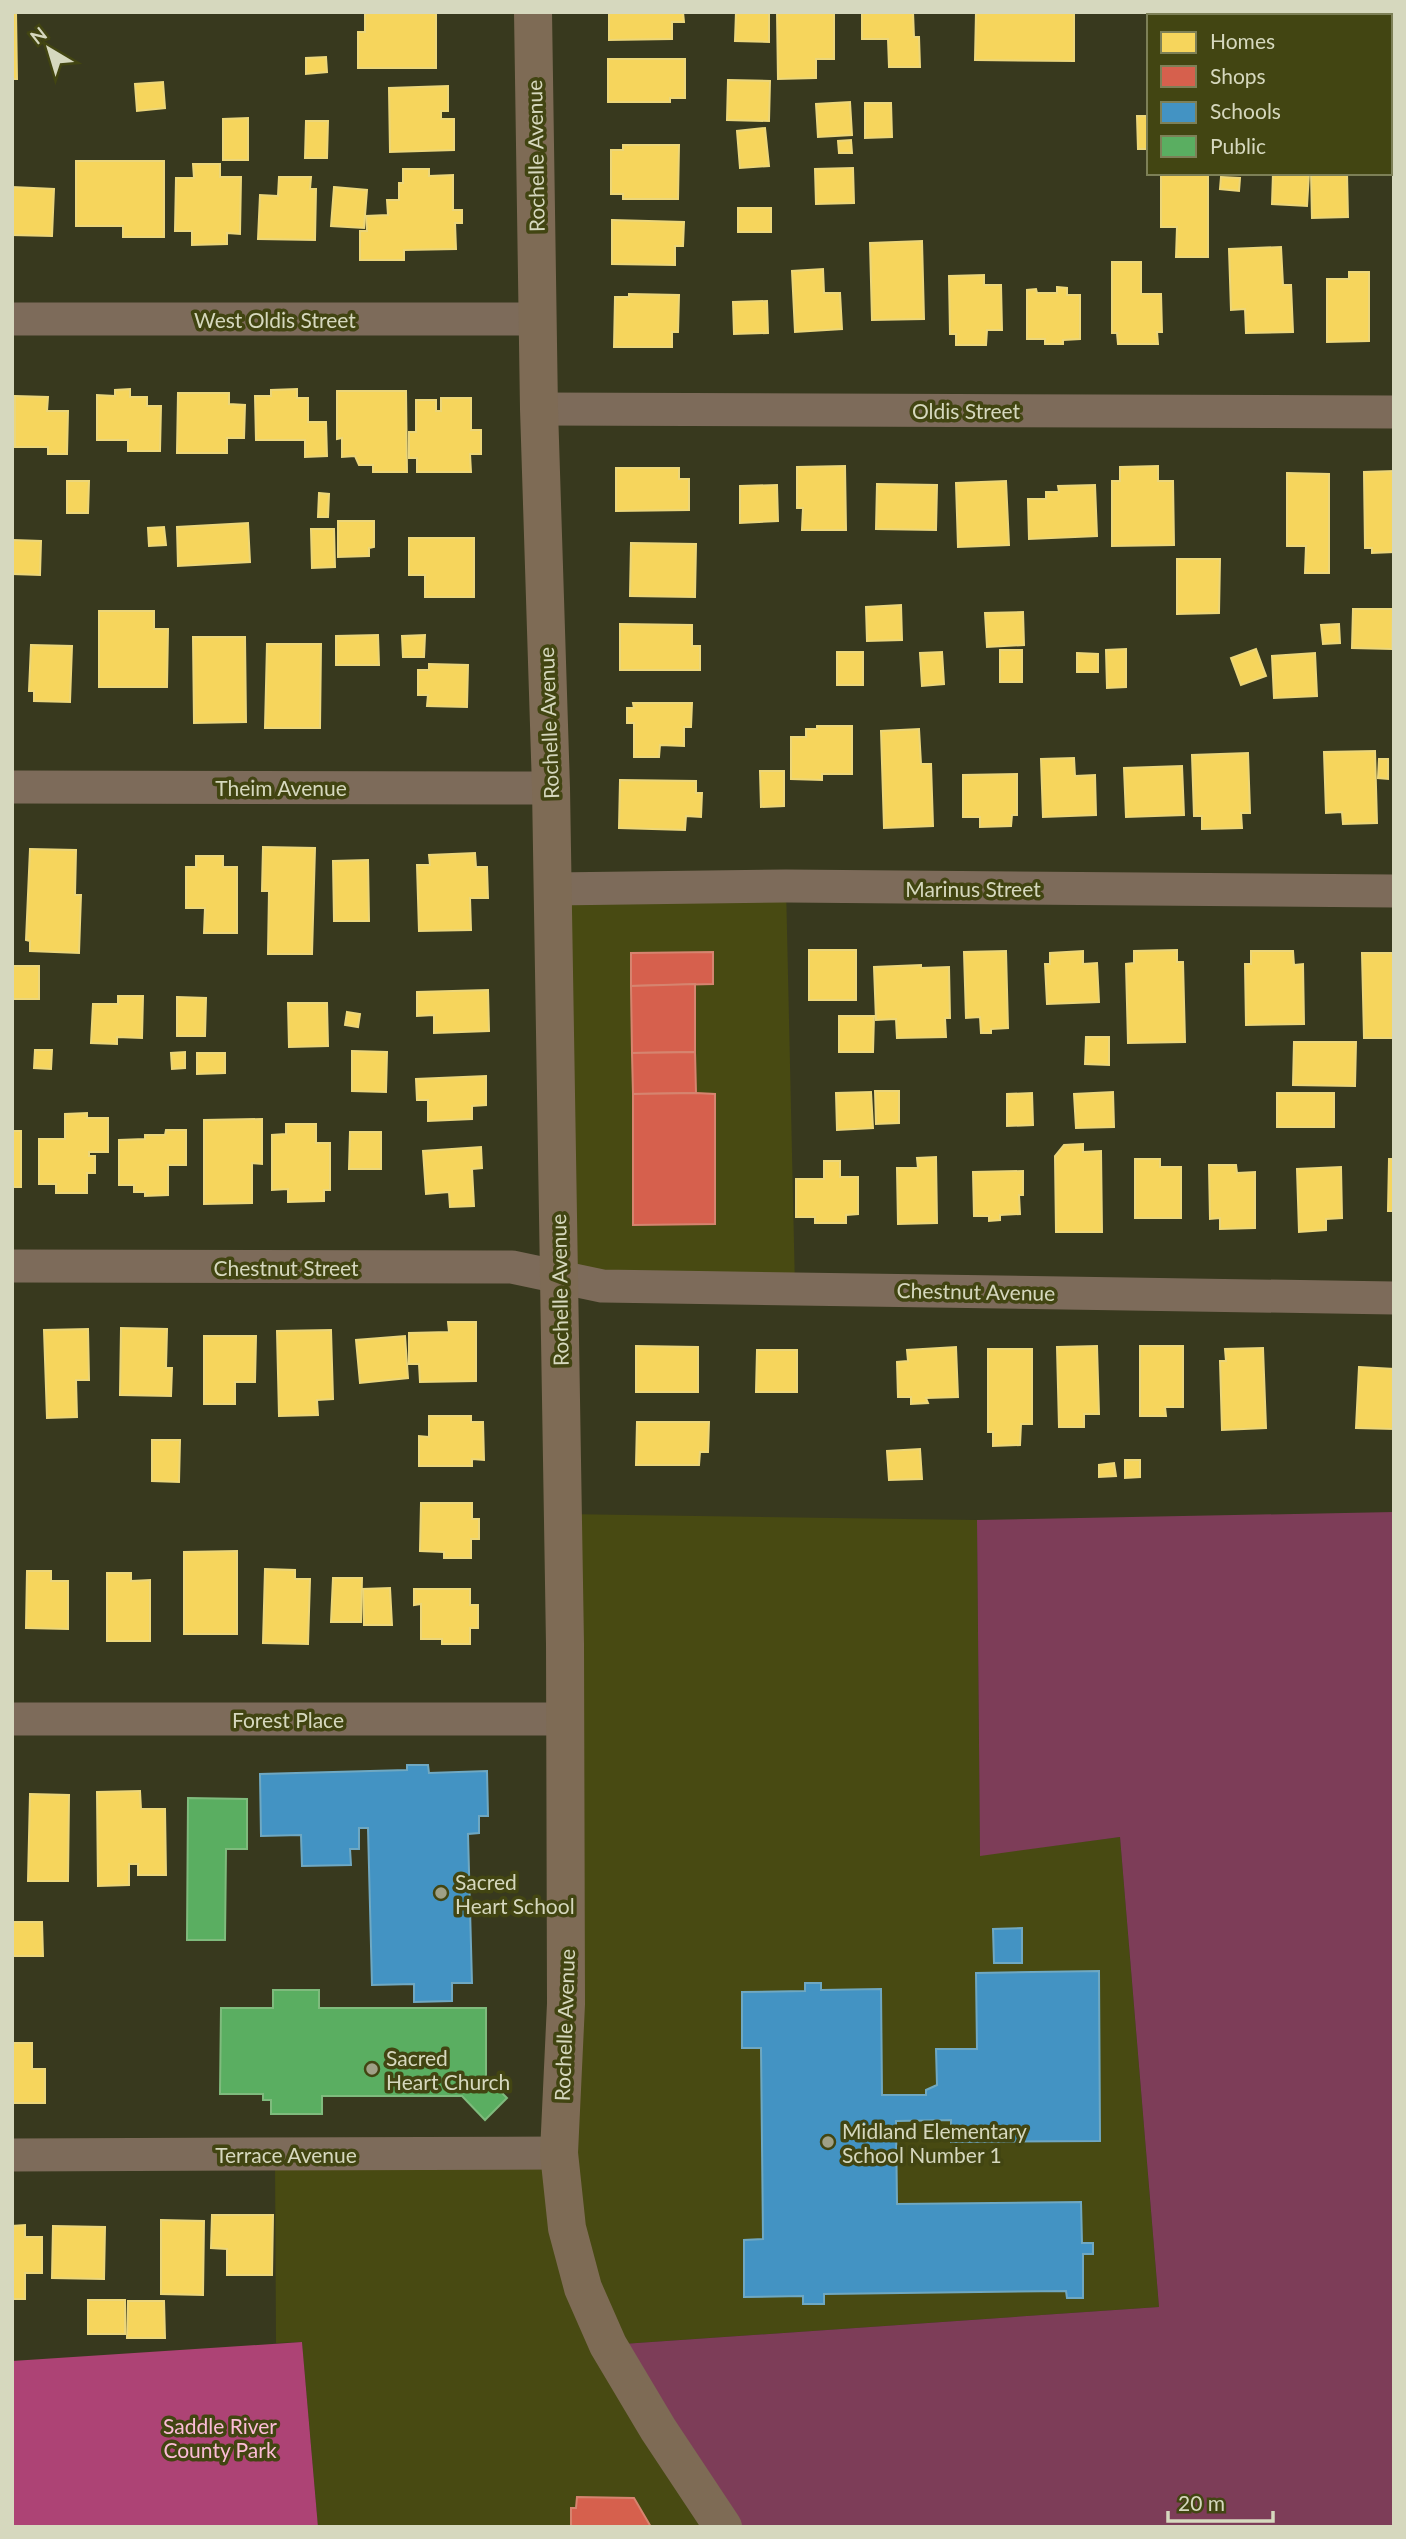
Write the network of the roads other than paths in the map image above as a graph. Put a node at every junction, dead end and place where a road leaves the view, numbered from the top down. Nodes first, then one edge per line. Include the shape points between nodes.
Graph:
1 (533, 12) edge
2 (12, 319) edge
3 (538, 319) junction
4 (539, 409) junction
5 (1394, 412) edge
6 (12, 787) edge
7 (551, 788) junction
8 (552, 889) junction
9 (1394, 891) edge
10 (12, 1266) edge
11 (558, 1277) junction
12 (1394, 1298) edge
13 (564, 1718) junction
14 (12, 1719) edge
15 (559, 2152) junction
16 (12, 2155) edge
17 (723, 2527) edge

1 - 3 street, Rochelle Avenue
2 - 3 street, West Oldis Street
3 - 4 street, Rochelle Avenue
4 - 5 street, Oldis Street
4 - 7 street, Rochelle Avenue
6 - 7 street, Theim Avenue
7 - 8 street, Rochelle Avenue
8 - 9 street, Marinus Street via 786,886
8 - 11 street, Rochelle Avenue
10 - 11 street, Chestnut Street via 512,1267
11 - 12 street, Chestnut Avenue via 602,1286
11 - 13 street, Rochelle Avenue
13 - 14 street, Forest Place
13 - 15 street, Rochelle Avenue via 566,2004
15 - 16 street, Terrace Avenue
15 - 17 street, Rochelle Avenue via 567,2228 588,2300 629,2381

